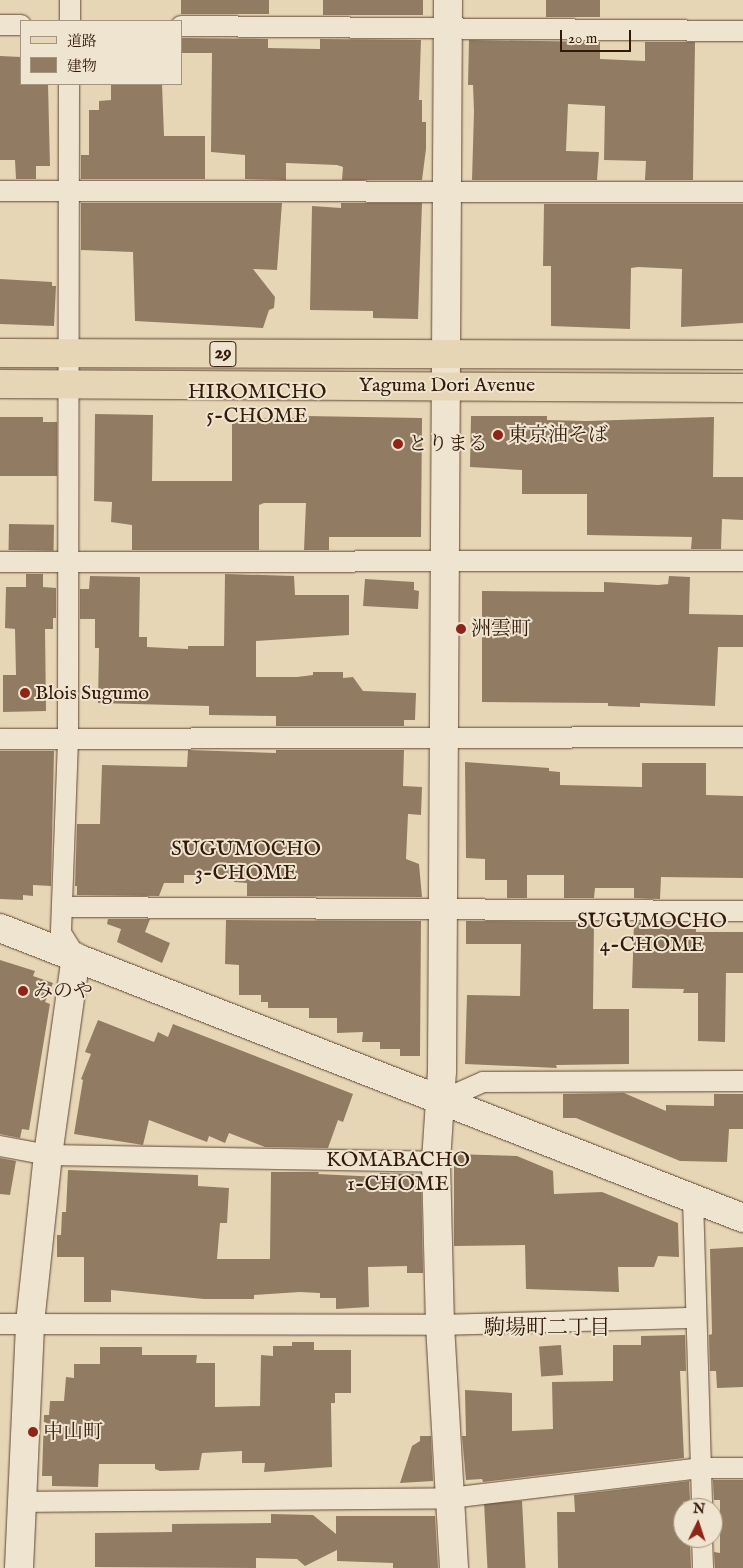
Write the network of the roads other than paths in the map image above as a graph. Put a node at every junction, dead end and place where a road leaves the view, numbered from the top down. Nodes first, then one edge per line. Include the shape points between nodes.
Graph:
1 (70, 0) edge
2 (448, 0) edge
3 (70, 20) edge
4 (0, 25) edge
5 (20, 25) edge
6 (182, 26) edge
7 (448, 29) junction
8 (743, 30) edge
9 (70, 85) edge
10 (0, 191) edge
11 (70, 191) junction
12 (446, 191) junction
13 (743, 192) edge
14 (0, 353) edge
15 (70, 353) junction
16 (445, 355) junction
17 (743, 355) edge
18 (0, 384) edge
19 (70, 384) junction
20 (446, 385) junction
21 (743, 388) edge
22 (446, 560) junction
23 (0, 562) edge
24 (743, 562) edge
25 (69, 563) junction
26 (445, 736) junction
27 (743, 737) edge
28 (0, 739) edge
29 (68, 740) junction
30 (63, 907) junction
31 (444, 908) junction
32 (743, 911) edge
33 (0, 928) edge
34 (76, 957) junction
35 (743, 1081) edge
36 (438, 1102) junction
37 (0, 1146) edge
38 (48, 1155) junction
39 (436, 1162) junction
40 (693, 1199) junction
41 (743, 1218) edge
42 (696, 1318) junction
43 (30, 1323) junction
44 (0, 1324) edge
45 (440, 1325) junction
46 (700, 1468) junction
47 (743, 1468) edge
48 (450, 1498) junction
49 (702, 1498) edge
50 (23, 1502) junction
51 (702, 1548) edge
52 (19, 1568) edge
53 (454, 1568) edge
54 (703, 1568) edge

1 - 3 street
2 - 7 street
4 - 5 street
6 - 7 street
7 - 8 street
7 - 12 street
9 - 11 street
10 - 11 street
11 - 12 street
11 - 15 street
12 - 13 street
12 - 16 street
14 - 15 main road, Yaguma Dori Avenue / 29
15 - 16 main road, Yaguma Dori Avenue / 29
15 - 19 street
16 - 17 main road, Yaguma Dori Avenue / 29
16 - 20 street
18 - 19 main road, Yaguma Dori Avenue / 29
19 - 20 main road, Yaguma Dori Avenue / 29
19 - 25 street
20 - 21 main road, Yaguma Dori Avenue / 29
20 - 22 street
22 - 24 street
22 - 25 street
22 - 26 street
23 - 25 street
25 - 29 street
26 - 27 street
26 - 29 street
26 - 31 street
28 - 29 street
29 - 30 street
30 - 31 street
30 - 34 street via 61,933
31 - 32 street
31 - 36 street via 442,1071
33 - 34 street
34 - 36 street
34 - 38 street
35 - 36 street via 483,1082
36 - 39 street
36 - 40 street
37 - 38 street
38 - 39 street
38 - 43 street
39 - 45 street
40 - 41 street
40 - 42 street
42 - 45 street
42 - 46 street
43 - 44 street
43 - 45 street
43 - 50 street
45 - 48 street
46 - 47 street
46 - 48 street
46 - 49 street
48 - 50 street
48 - 53 street
50 - 52 street
51 - 54 street

